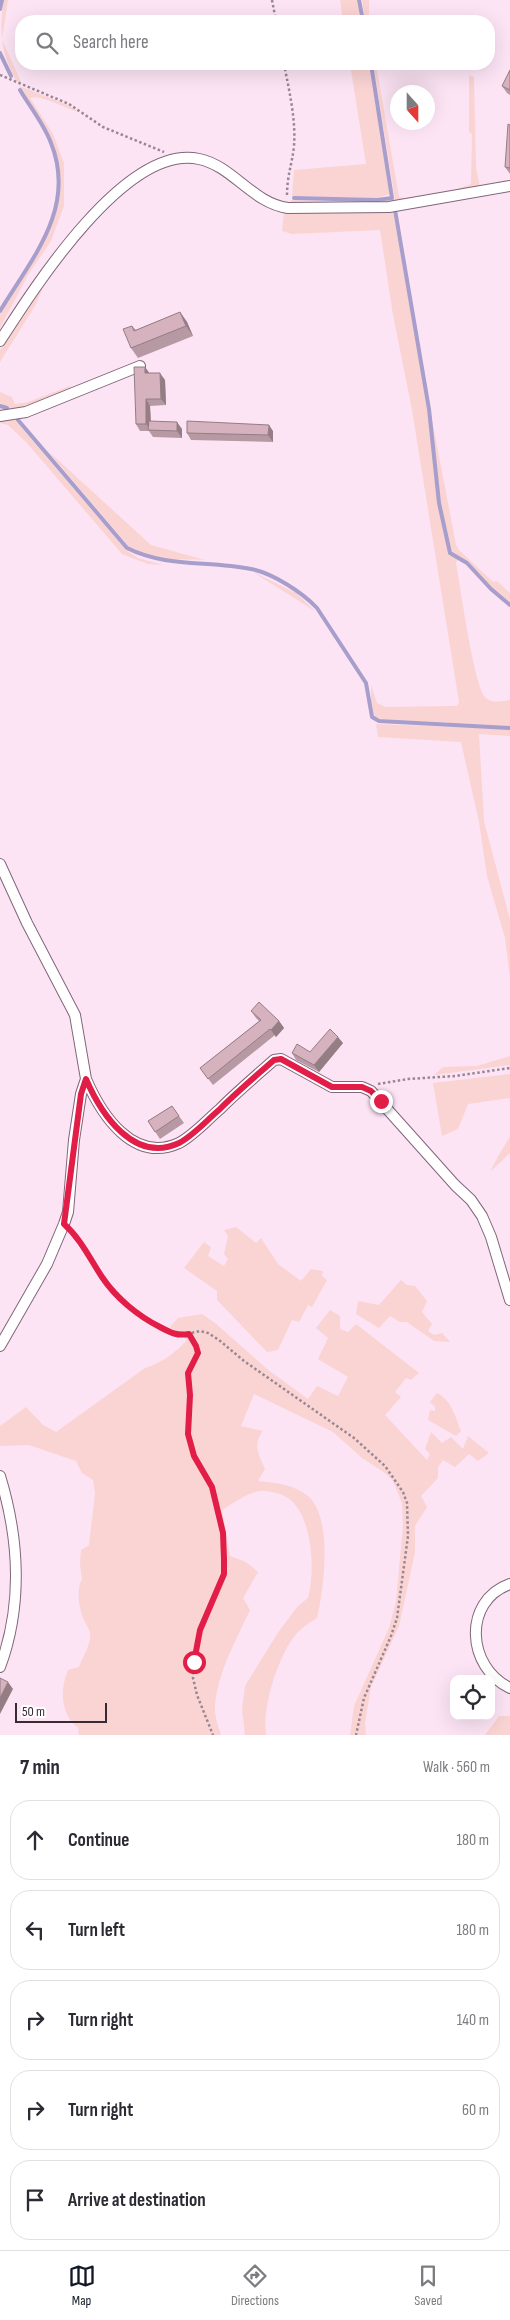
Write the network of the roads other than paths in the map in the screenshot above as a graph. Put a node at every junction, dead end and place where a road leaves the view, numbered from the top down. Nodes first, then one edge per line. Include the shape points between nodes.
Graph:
1 (510, 186) edge
2 (0, 341) edge
3 (140, 366) edge
4 (0, 416) edge
5 (0, 864) edge
6 (86, 1079) junction
7 (510, 1300) edge
8 (0, 1346) edge
9 (0, 1476) edge
10 (510, 1584) edge
11 (0, 1667) edge
12 (510, 1688) edge

1 - 2 street via 389,207 288,208 264,200 218,166 200,159 169,159 130,181 99,209 47,271
3 - 4 street via 26,412
5 - 6 street via 75,1015
6 - 7 street via 105,1116 116,1129 156,1148 190,1136 274,1060 281,1059 332,1087 362,1087 371,1091 477,1208 491,1237
6 - 8 street via 74,1140 68,1212 47,1264
9 - 11 street via 13,1526 16,1569 12,1624
10 - 12 street via 490,1594 483,1604 476,1629 477,1644 485,1666 499,1683

